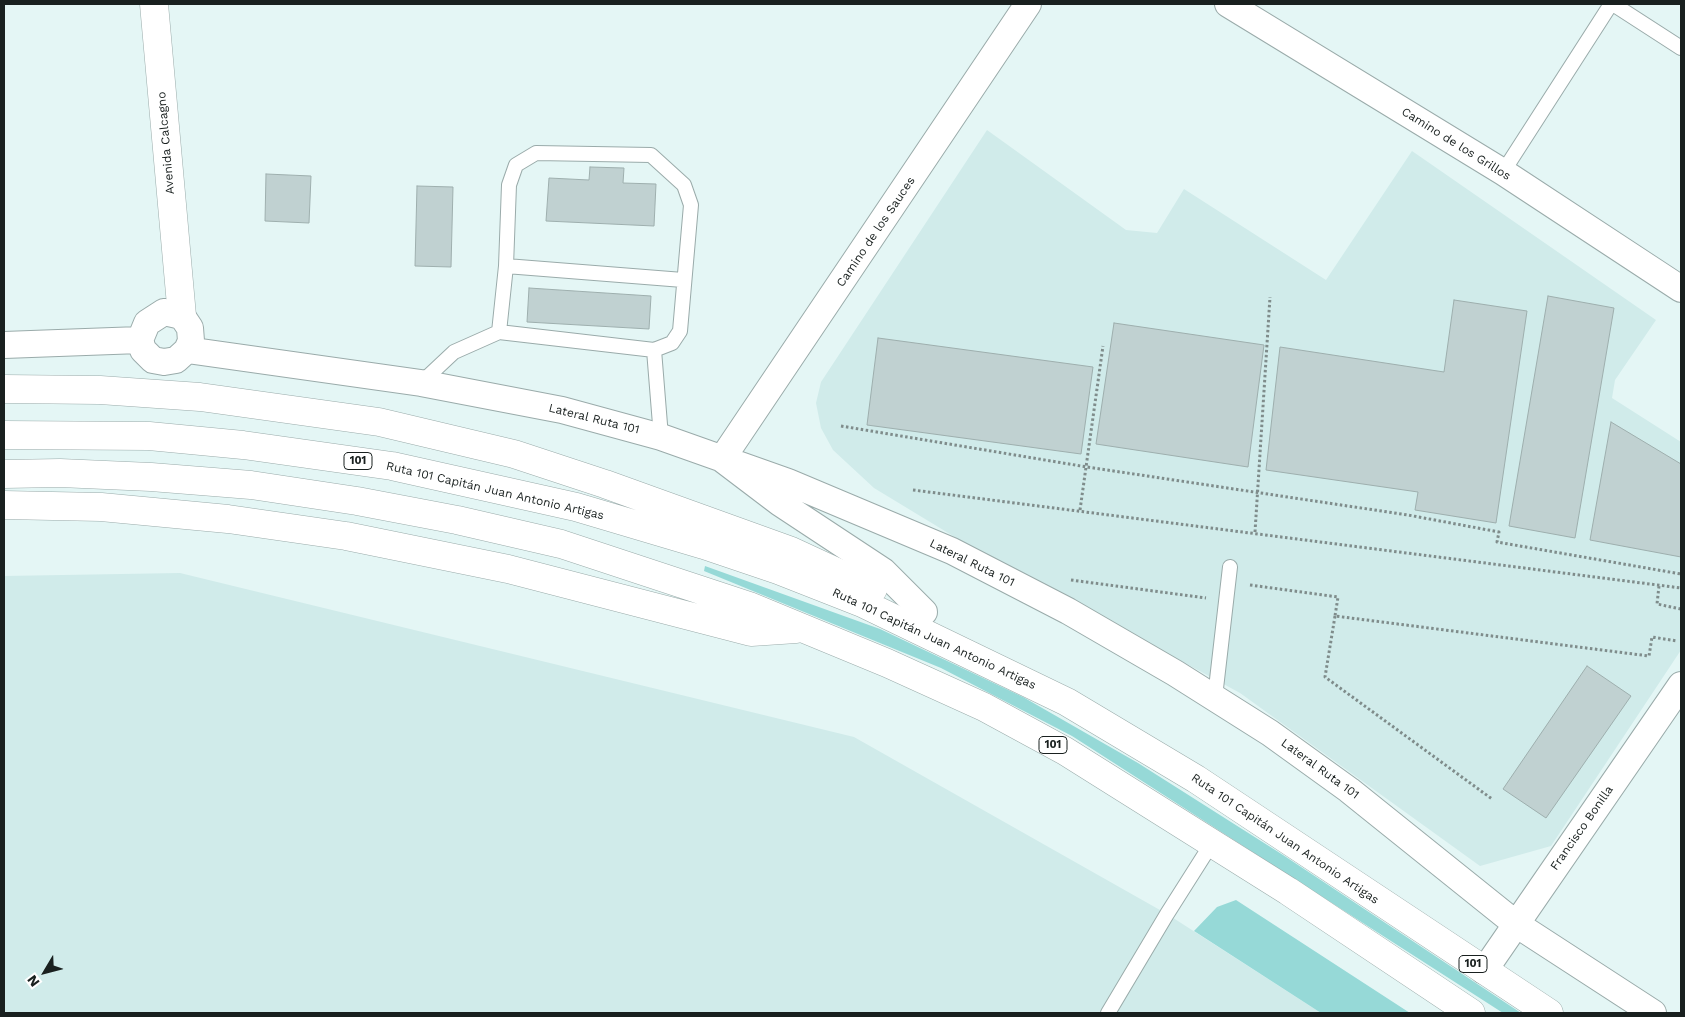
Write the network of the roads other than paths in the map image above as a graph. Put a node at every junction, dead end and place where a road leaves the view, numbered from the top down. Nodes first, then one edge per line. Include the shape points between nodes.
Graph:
1 (154, 4) edge
2 (1028, 4) edge
3 (1228, 4) edge
4 (1612, 4) edge
5 (1681, 48) edge
6 (1503, 172) junction
7 (506, 266) junction
8 (684, 280) junction
9 (1681, 289) edge
10 (173, 314) junction
11 (499, 332) junction
12 (140, 340) junction
13 (4, 345) edge
14 (187, 350) junction
15 (654, 350) junction
16 (421, 383) junction
17 (4, 389) edge
18 (4, 435) edge
19 (660, 436) junction
20 (722, 458) junction
21 (4, 474) edge
22 (4, 505) edge
23 (1230, 567) dead end
24 (924, 612) junction
25 (802, 628) junction
26 (971, 654) junction
27 (1681, 685) edge
28 (1215, 697) junction
29 (1212, 844) junction
30 (1516, 924) junction
31 (1484, 971) junction
32 (1108, 1013) edge
33 (1471, 1013) edge
34 (1549, 1013) edge
35 (1654, 1013) edge

1 - 10 main road, Avenida Calcagno via 177,283
2 - 20 street, Camino de los Sauces
3 - 6 street, Camino de los Grillos
4 - 5 lane
4 - 6 lane
6 - 9 street, Camino de los Grillos
7 - 8 lane
7 - 8 lane via 509,184 516,165 536,154 651,156 684,185 692,205
7 - 11 lane
8 - 15 lane via 680,331 672,343
10 - 12 street via 147,323
10 - 14 street via 190,328 191,341
11 - 15 lane
11 - 16 lane via 454,352
12 - 13 street
12 - 14 street via 143,350 153,360 176,360
14 - 16 street, Lateral Ruta 101
15 - 19 lane
16 - 19 street, Lateral Ruta 101 via 562,410
17 - 24 main road via 100,390 200,397 379,422 504,452 614,487 790,551
18 - 26 main road, Ruta 101 Capitán Juan Antonio Artigas / 101 via 149,436 301,452 392,466 566,505 778,570 862,603
19 - 20 street, Lateral Ruta 101
20 - 24 street via 780,503 883,571
20 - 28 street, Lateral Ruta 101 via 952,551 1068,611
21 - 25 main road, 101 via 151,477 251,485 356,500 561,544 749,606
22 - 25 main road via 101,506 228,519 346,536 508,569 750,632
23 - 28 lane
24 - 26 main road
25 - 29 main road, 101 via 984,707 1065,751
26 - 31 main road, Ruta 101 Capitán Juan Antonio Artigas / 101 via 1067,702 1196,778
27 - 30 street, Francisco Bonilla
28 - 30 street, Lateral Ruta 101 via 1350,790
29 - 32 lane
29 - 33 main road, 101
30 - 31 street, Francisco Bonilla
30 - 35 street, Lateral Ruta 101
31 - 34 main road, Ruta 101 Capitán Juan Antonio Artigas / 101

